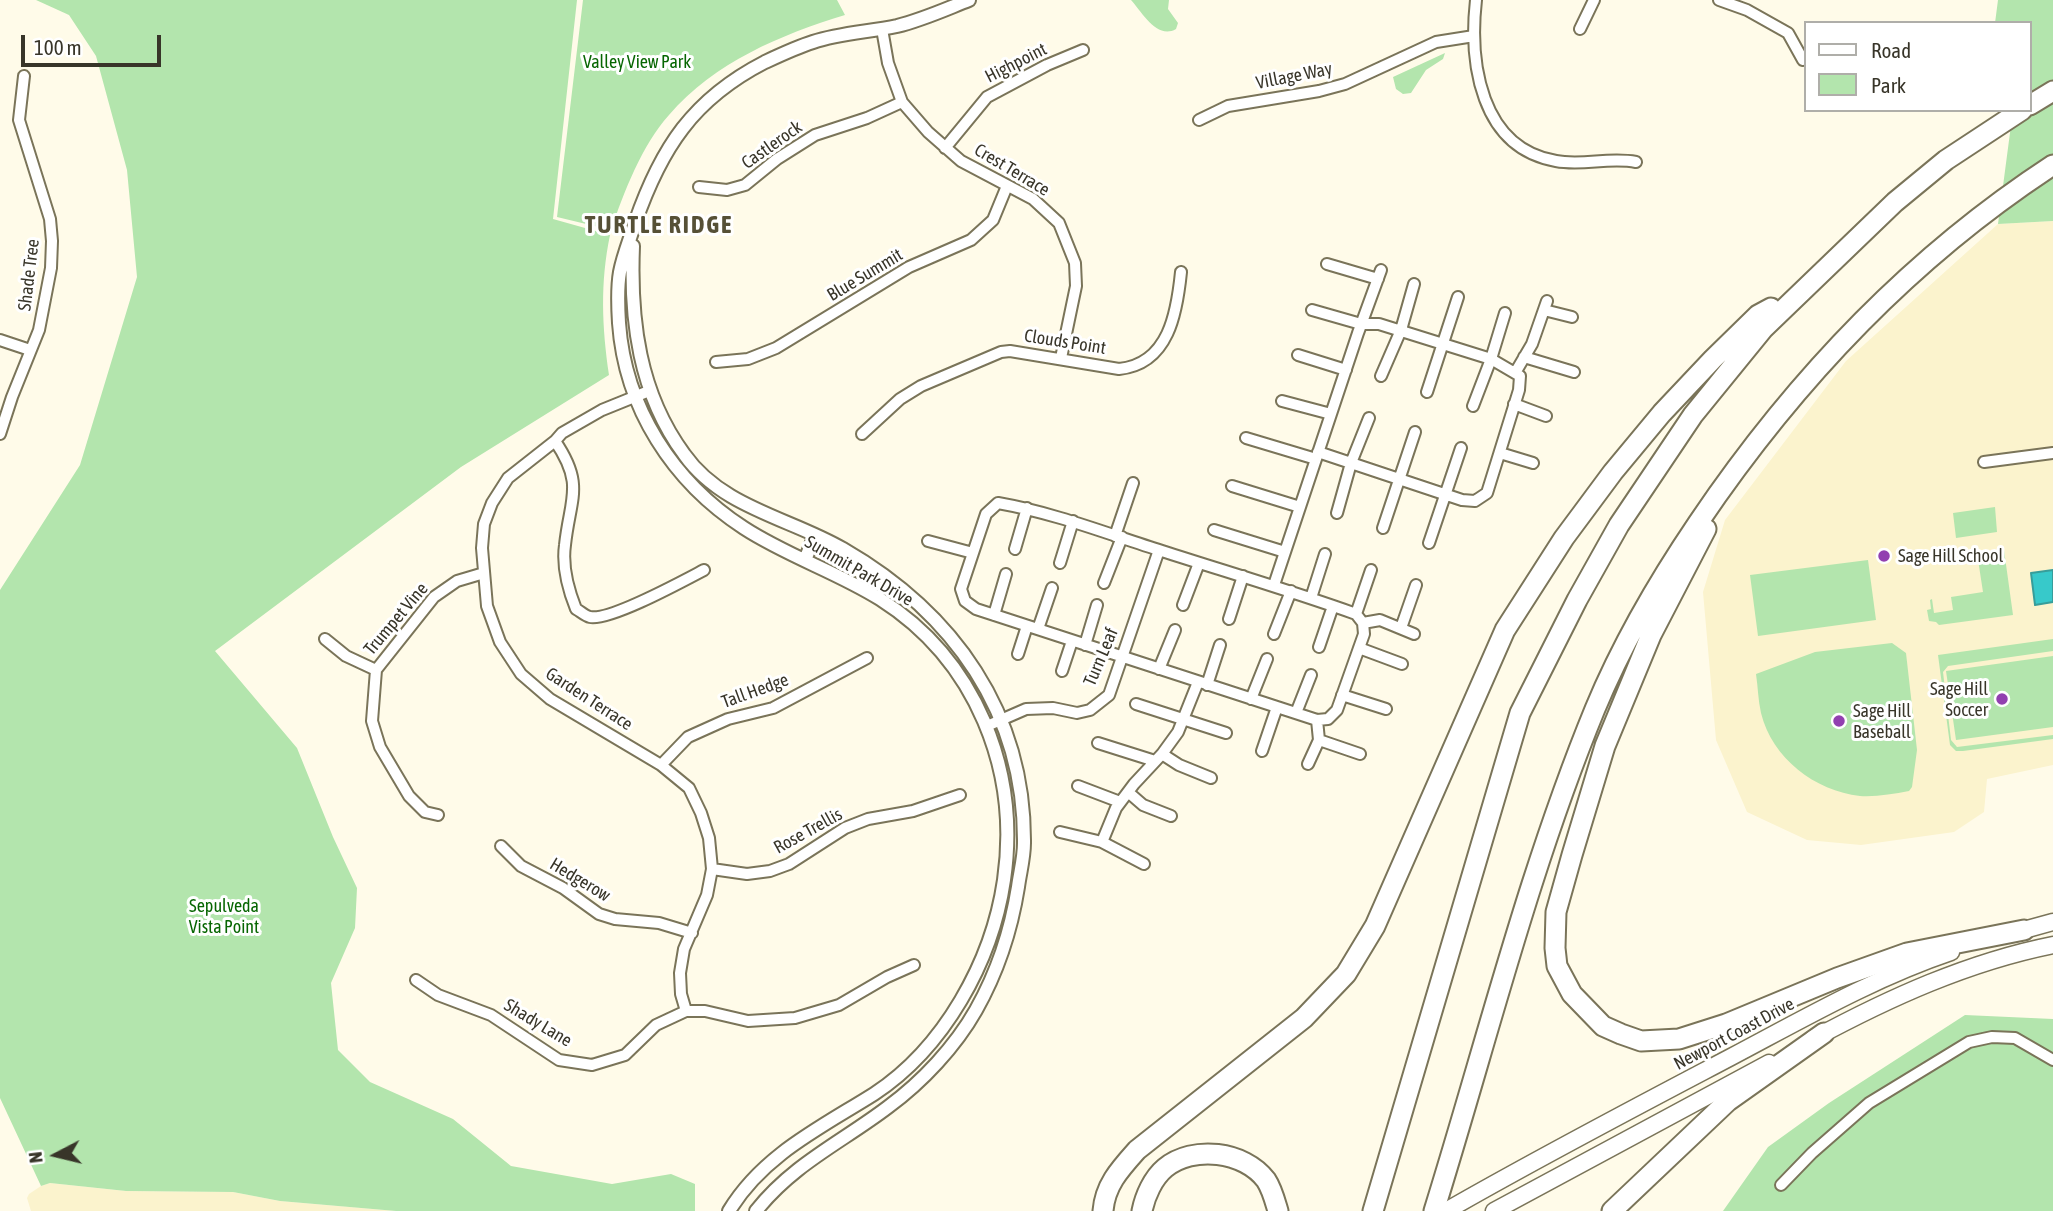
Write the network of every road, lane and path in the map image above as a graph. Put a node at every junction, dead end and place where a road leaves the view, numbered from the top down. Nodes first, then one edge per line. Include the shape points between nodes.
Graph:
1 (969, 0) edge
2 (1476, 0) edge
3 (1594, 0) edge
4 (1719, 0) edge
5 (881, 29) junction
6 (1580, 29) dead end
7 (1474, 36) junction
8 (1083, 50) dead end
9 (1803, 60) dead end
10 (24, 76) dead end
11 (2053, 91) edge
12 (902, 102) junction
13 (2032, 104) edge
14 (2019, 112) edge
15 (1199, 120) dead end
16 (945, 148) junction
17 (1636, 162) dead end
18 (2053, 165) edge
19 (1007, 186) junction
20 (699, 187) dead end
21 (634, 228) junction
22 (1327, 264) dead end
23 (1181, 272) dead end
24 (1414, 284) dead end
25 (1800, 293) junction
26 (1458, 297) dead end
27 (1312, 310) dead end
28 (1505, 313) dead end
29 (1572, 317) dead end
30 (1362, 324) junction
31 (1401, 330) junction
32 (0, 340) edge
33 (1444, 345) junction
34 (30, 350) junction
35 (1298, 355) dead end
36 (1524, 357) junction
37 (1061, 358) junction
38 (1491, 359) junction
39 (716, 362) dead end
40 (1346, 370) junction
41 (1574, 372) dead end
42 (1518, 374) junction
43 (1381, 376) dead end
44 (649, 391) junction
45 (1427, 392) dead end
46 (635, 396) junction
47 (1282, 401) dead end
48 (1514, 404) junction
49 (1473, 406) dead end
50 (1331, 414) junction
51 (1546, 416) dead end
52 (1369, 418) dead end
53 (1415, 432) dead end
54 (0, 434) edge
55 (862, 434) dead end
56 (1246, 438) dead end
57 (555, 441) junction
58 (1461, 448) dead end
59 (1500, 453) junction
60 (2053, 453) edge
61 (1317, 456) junction
62 (1984, 462) dead end
63 (1351, 463) junction
64 (1532, 463) dead end
65 (1399, 479) junction
66 (1133, 483) dead end
67 (1724, 483) junction
68 (1231, 486) dead end
69 (1445, 494) junction
70 (1300, 507) junction
71 (1027, 508) junction
72 (1337, 513) dead end
73 (1073, 521) junction
74 (1383, 528) dead end
75 (1214, 530) dead end
76 (815, 535) junction
77 (1118, 536) junction
78 (928, 541) dead end
79 (1429, 543) dead end
80 (1015, 549) dead end
81 (1159, 550) junction
82 (1285, 552) junction
83 (973, 553) junction
84 (1325, 554) dead end
85 (805, 560) junction
86 (865, 562) junction
87 (1060, 563) dead end
88 (1199, 563) junction
89 (704, 570) dead end
90 (1371, 570) dead end
91 (484, 573) junction
92 (1006, 574) dead end
93 (1243, 576) junction
94 (1104, 583) dead end
95 (855, 585) junction
96 (1274, 585) junction
97 (1416, 585) dead end
98 (1052, 588) dead end
99 (1290, 591) junction
100 (1311, 598) junction
101 (1097, 605) dead end
102 (1183, 605) dead end
103 (1333, 606) junction
104 (994, 615) junction
105 (1229, 619) dead end
106 (1359, 619) junction
107 (1032, 628) junction
108 (1401, 628) junction
109 (1175, 630) dead end
110 (1274, 634) dead end
111 (1414, 634) dead end
112 (325, 639) dead end
113 (1072, 641) junction
114 (1084, 645) junction
115 (1220, 645) dead end
116 (1319, 647) dead end
117 (1359, 648) junction
118 (1018, 654) dead end
119 (867, 657) dead end
120 (1122, 658) junction
121 (1267, 659) dead end
122 (1402, 664) dead end
123 (1159, 669) junction
124 (376, 670) junction
125 (1062, 671) dead end
126 (1311, 675) dead end
127 (1202, 683) junction
128 (1342, 695) junction
129 (1251, 699) junction
130 (1136, 704) dead end
131 (1277, 707) junction
132 (1386, 709) dead end
133 (1296, 713) junction
134 (1002, 719) junction
135 (1183, 719) junction
136 (1317, 720) junction
137 (987, 726) junction
138 (1226, 733) dead end
139 (1319, 740) junction
140 (1098, 743) dead end
141 (1262, 751) dead end
142 (1360, 754) dead end
143 (1159, 758) junction
144 (1308, 764) dead end
145 (662, 765) junction
146 (1211, 778) dead end
147 (1077, 786) dead end
148 (960, 794) dead end
149 (1124, 797) junction
150 (438, 815) dead end
151 (1171, 817) dead end
152 (1060, 832) dead end
153 (1102, 842) junction
154 (501, 846) dead end
155 (1144, 864) dead end
156 (712, 869) junction
157 (2053, 922) edge
158 (2024, 930) junction
159 (692, 933) junction
160 (2053, 945) edge
161 (914, 965) dead end
162 (416, 980) dead end
163 (686, 1011) junction
164 (1825, 1033) junction
165 (2053, 1060) edge
166 (1781, 1185) dead end
167 (729, 1211) edge
168 (756, 1211) edge
169 (1103, 1211) edge
170 (1142, 1211) edge
171 (1278, 1211) edge
172 (1373, 1211) edge
173 (1434, 1211) edge
174 (1446, 1211) edge
175 (1494, 1211) edge
176 (1612, 1211) edge

1 - 5 street, Summit Park Drive
2 - 7 street
3 - 6 street
4 - 9 street via 1788,33
5 - 12 street, Crest Terrace
5 - 21 street, Summit Park Drive via 814,41 717,91 670,146 648,186
7 - 15 street, Village Way via 1436,42 1345,84 1228,106
7 - 17 street via 1487,106 1502,129 1522,147 1559,162
8 - 16 street, Highpoint via 987,97
10 - 34 street, Shade Tree via 19,120 50,219 52,241 46,300
11 - 13 highway
12 - 16 street, Crest Terrace
12 - 20 street, Castlerock via 815,135 745,185 727,190
14 - 25 highway via 1895,202
16 - 19 street, Crest Terrace
18 - 67 highway via 1981,215 1878,304 1789,399
19 - 37 street, Crest Terrace via 1033,199 1059,223 1075,263 1076,286
19 - 39 street, Blue Summit via 993,220 971,240 909,267 776,348 748,359
21 - 44 street, Summit Park Drive via 633,315
21 - 46 street, Summit Park Drive via 620,273 618,300 621,343
22 - 30 street via 1380,274
23 - 37 street, Clouds Point via 1171,329 1143,361 1119,369
24 - 31 street
25 - 169 highway via 1758,315 1713,359 1612,472 1564,538 1505,630 1375,926 1346,974 1304,1017 1137,1150 1113,1176
25 - 172 highway via 1763,329 1655,469 1577,600 1520,713
26 - 33 street
27 - 30 street
28 - 38 street
29 - 36 street via 1545,306
30 - 31 street
30 - 40 street
31 - 33 street
31 - 43 street
32 - 34 street
33 - 38 street
33 - 45 street
34 - 54 street, Shade Tree
35 - 40 street
36 - 41 street
36 - 42 street
37 - 55 street, Clouds Point via 1010,351 986,356 900,399
38 - 42 street
38 - 49 street
40 - 50 street
42 - 48 street
44 - 46 street, Garden Terrace
44 - 76 street, Summit Park Drive via 685,457 715,485 740,503
46 - 57 street, Garden Terrace via 602,410
46 - 85 street, Summit Park Drive via 654,436 692,487 744,528
47 - 50 street
48 - 51 street
48 - 59 street
50 - 61 street
52 - 63 street
53 - 65 street
56 - 61 street
57 - 89 street via 572,471 575,494 565,546 566,573 576,609 600,617
57 - 91 street, Garden Terrace via 508,478 492,503 484,524
58 - 69 street
59 - 64 street
59 - 69 street via 1488,493 1475,501
60 - 62 street
61 - 63 street
61 - 70 street
63 - 65 street
63 - 72 street
65 - 69 street
65 - 74 street
66 - 77 street
67 - 158 highway via 1706,530 1651,635 1605,746 1556,912 1557,966 1572,994 1603,1026 1621,1034 1641,1041 1679,1040 1907,953
67 - 173 highway via 1649,599 1596,706 1524,909
68 - 70 street
69 - 79 street
70 - 82 street
71 - 73 street
71 - 80 street
71 - 83 street via 998,503 986,514
73 - 77 street
73 - 87 street
75 - 82 street
76 - 85 street
76 - 86 street, Summit Park Drive
77 - 81 street
77 - 94 street
78 - 83 street
81 - 88 street
81 - 120 street, Turn Leaf
82 - 96 street
83 - 104 street via 961,589 965,601
84 - 100 street
85 - 95 street, Summit Park Drive
86 - 95 street
86 - 134 street, Summit Park Drive via 921,605 958,647 981,677
88 - 93 street
88 - 102 street
90 - 106 street
91 - 124 street, Trumpet Vine via 457,582 434,597
91 - 145 street, Garden Terrace via 487,606 500,642 521,674 550,699
92 - 104 street
93 - 96 street
93 - 105 street
95 - 137 street, Summit Park Drive via 929,638 964,684
96 - 99 street
97 - 108 street
98 - 107 street
99 - 100 street
99 - 110 street
100 - 103 street
101 - 114 street
103 - 106 street
103 - 116 street
104 - 107 street
106 - 108 street
106 - 117 street via 1364,634
107 - 113 street
107 - 118 street
108 - 111 street
109 - 123 street
112 - 124 street via 346,656
113 - 114 street
113 - 125 street
114 - 120 street
115 - 127 street
117 - 122 street
117 - 128 street
119 - 145 street, Tall Hedge via 773,708 728,719 688,737
120 - 123 street
120 - 134 street, Turn Leaf via 1109,695 1090,710 1026,709
121 - 129 street
123 - 127 street
124 - 150 street, Trumpet Vine via 373,721 380,747 409,796 425,812
126 - 133 street
127 - 129 street
127 - 135 street
128 - 132 street
128 - 136 street via 1337,710 1328,719
129 - 131 street
130 - 135 street
131 - 133 street
131 - 141 street
133 - 136 street
134 - 137 street, Turn Leaf
134 - 168 street, Summit Park Drive via 1018,779 1024,846 1014,913 1001,959 975,1012 936,1066 890,1106 802,1165
135 - 138 street
135 - 143 street
136 - 139 street
137 - 167 street, Summit Park Drive via 997,754 1007,814 1007,851 997,919 960,1002 893,1079 787,1148 752,1180
139 - 142 street
139 - 144 street
140 - 143 street
143 - 146 street
143 - 149 street
145 - 156 street, Garden Terrace via 690,788 709,838
147 - 149 street
148 - 156 street, Rose Trellis via 845,828 770,871 747,874
149 - 151 street
149 - 153 street
152 - 153 street
153 - 155 street
154 - 159 street, Hedgerow via 521,866 599,914 659,922
156 - 159 street, Garden Terrace
157 - 158 main road, Newport Coast Drive
158 - 174 main road, Newport Coast Drive via 1926,960 1845,996
159 - 163 street, Garden Terrace via 680,973
160 - 164 main road via 1924,984
161 - 163 street via 839,1005 795,1018 748,1021
162 - 163 street, Shady Lane via 438,995 491,1015 559,1060 592,1065 625,1055 656,1025
164 - 175 main road
164 - 176 highway via 1728,1101
165 - 166 street via 2015,1038 1969,1042 1869,1103
170 - 171 highway via 1152,1184 1165,1168 1205,1153 1228,1156 1248,1166 1265,1180

